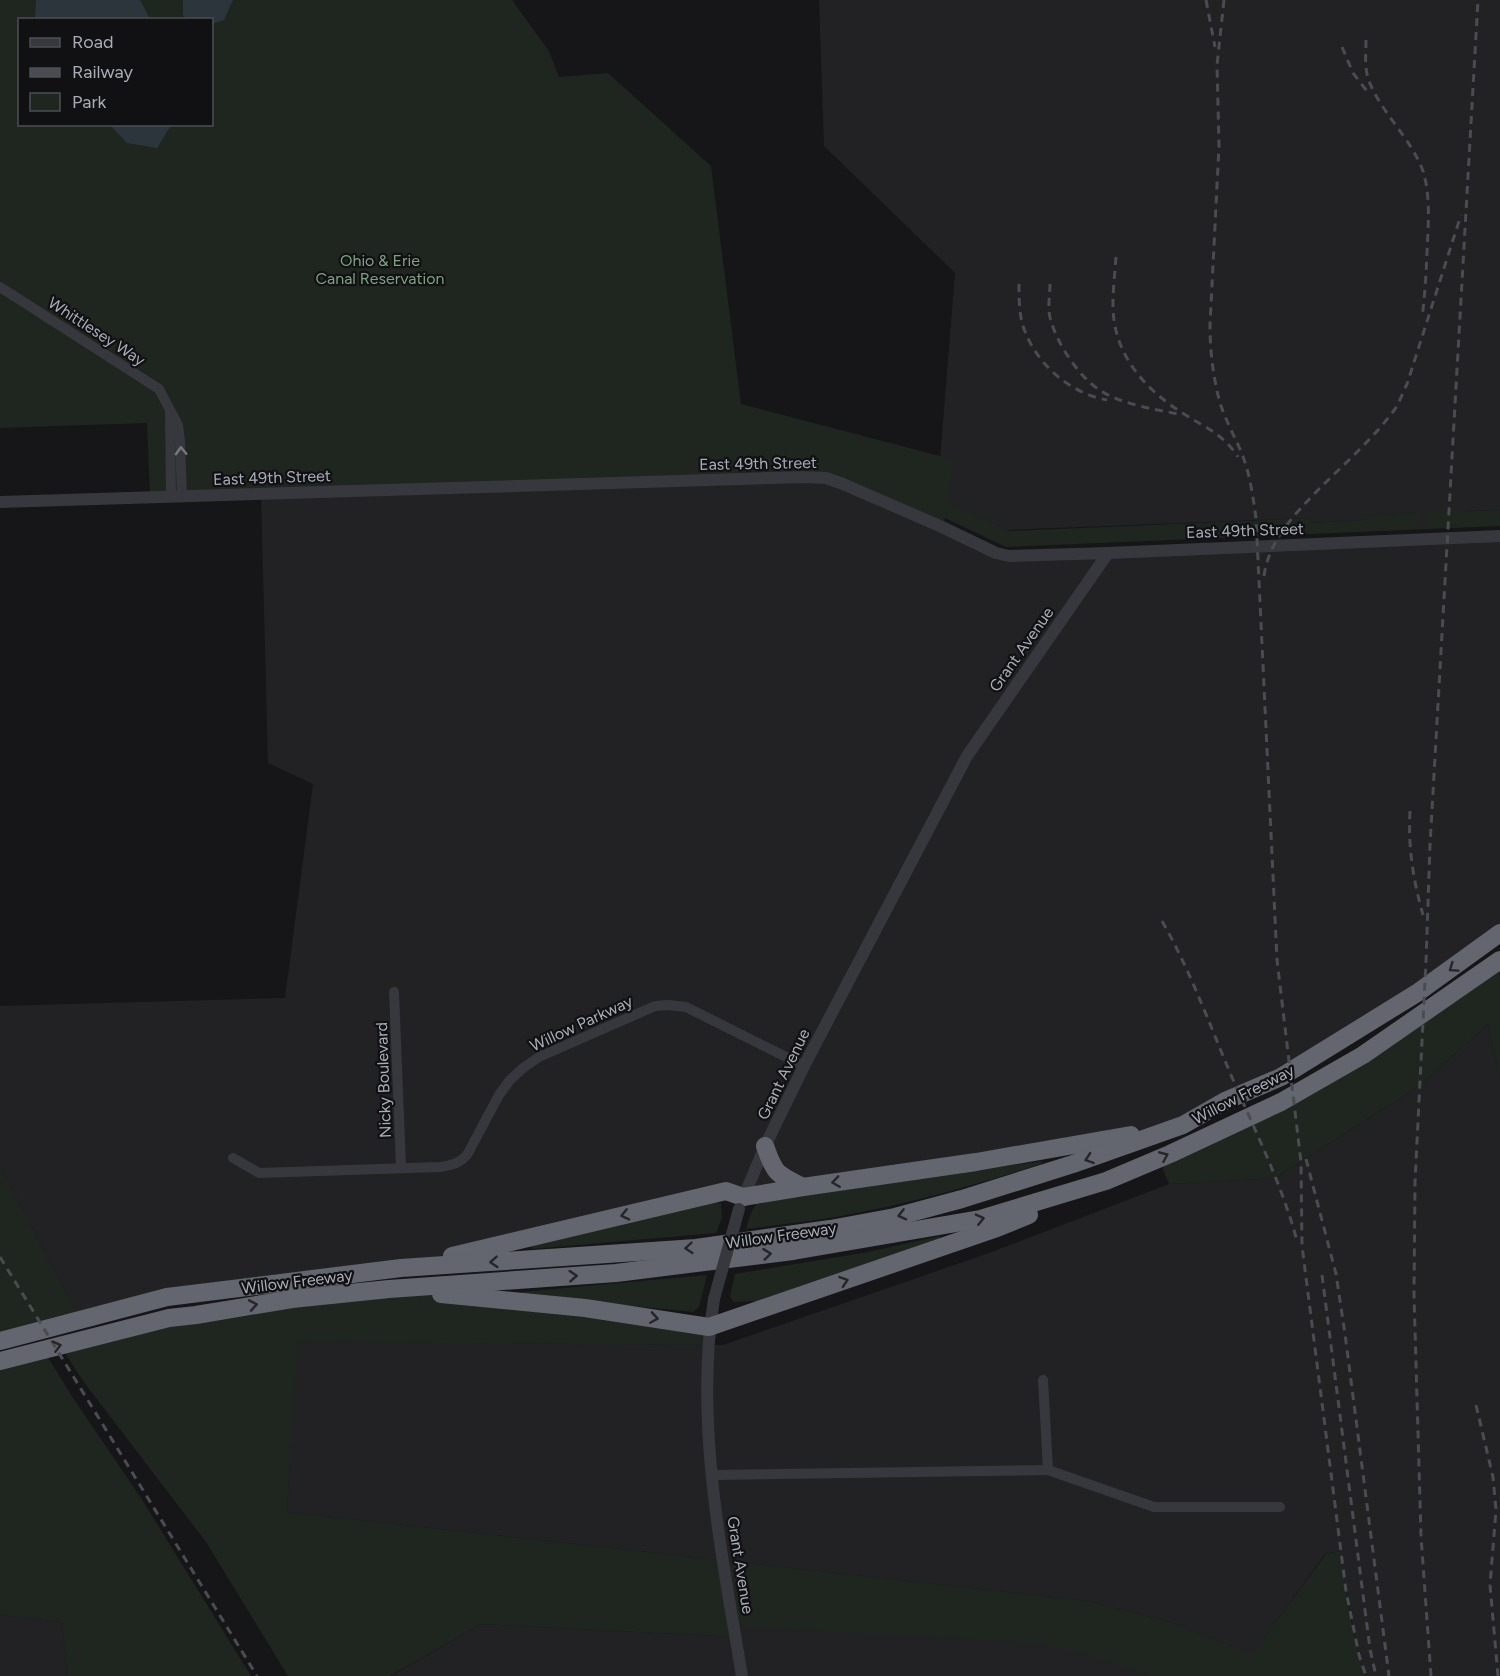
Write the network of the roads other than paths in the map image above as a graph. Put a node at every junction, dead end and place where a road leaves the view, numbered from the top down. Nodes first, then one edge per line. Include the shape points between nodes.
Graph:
1 (0, 287) edge
2 (177, 497) junction
3 (0, 502) edge
4 (1500, 536) edge
5 (1108, 553) junction
6 (1500, 933) edge
7 (1500, 960) edge
8 (394, 992) dead end
9 (804, 1066) junction
10 (1183, 1125) junction
11 (765, 1146) junction
12 (233, 1158) dead end
13 (401, 1167) junction
14 (1106, 1181) junction
15 (803, 1187) junction
16 (741, 1203) junction
17 (401, 1268) junction
18 (389, 1289) junction
19 (709, 1327) junction
20 (0, 1341) edge
21 (0, 1361) edge
22 (1043, 1380) dead end
23 (1048, 1470) junction
24 (712, 1475) junction
25 (1280, 1507) dead end
26 (742, 1676) edge

1 - 2 street, Whittlesey Way via 159,389 178,425
2 - 3 street, East 49th Street
2 - 5 street, East 49th Street via 826,478 996,553
4 - 5 street, East 49th Street
5 - 9 street, Grant Avenue via 967,756
6 -> 10 highway, Willow Freeway via 1417,993 1281,1077
14 -> 7 highway, Willow Freeway via 1281,1102 1353,1061
8 - 13 street, Nicky Boulevard
9 - 11 street, Grant Avenue
9 - 13 street, Willow Parkway via 686,1007 655,1006 522,1068 499,1095 463,1160 449,1166
10 -> 15 highway via 976,1162
10 -> 17 highway, Willow Freeway via 1073,1164 895,1217 696,1248
11 - 15 highway via 779,1175
11 - 16 street, Grant Avenue
12 - 13 street, Willow Parkway via 259,1173
18 -> 14 highway, Willow Freeway via 616,1273 793,1251 980,1219
19 -> 14 highway via 997,1228
15 - 16 highway
16 -> 17 highway via 726,1191
16 - 19 street, Grant Avenue, bridge
17 - 20 highway, Willow Freeway via 167,1297
18 -> 19 highway via 585,1308
21 -> 18 highway, Willow Freeway via 169,1318
19 - 24 street, Grant Avenue via 707,1394
22 - 23 street
23 - 24 street
23 - 25 street via 1154,1507
24 - 26 street, Grant Avenue

